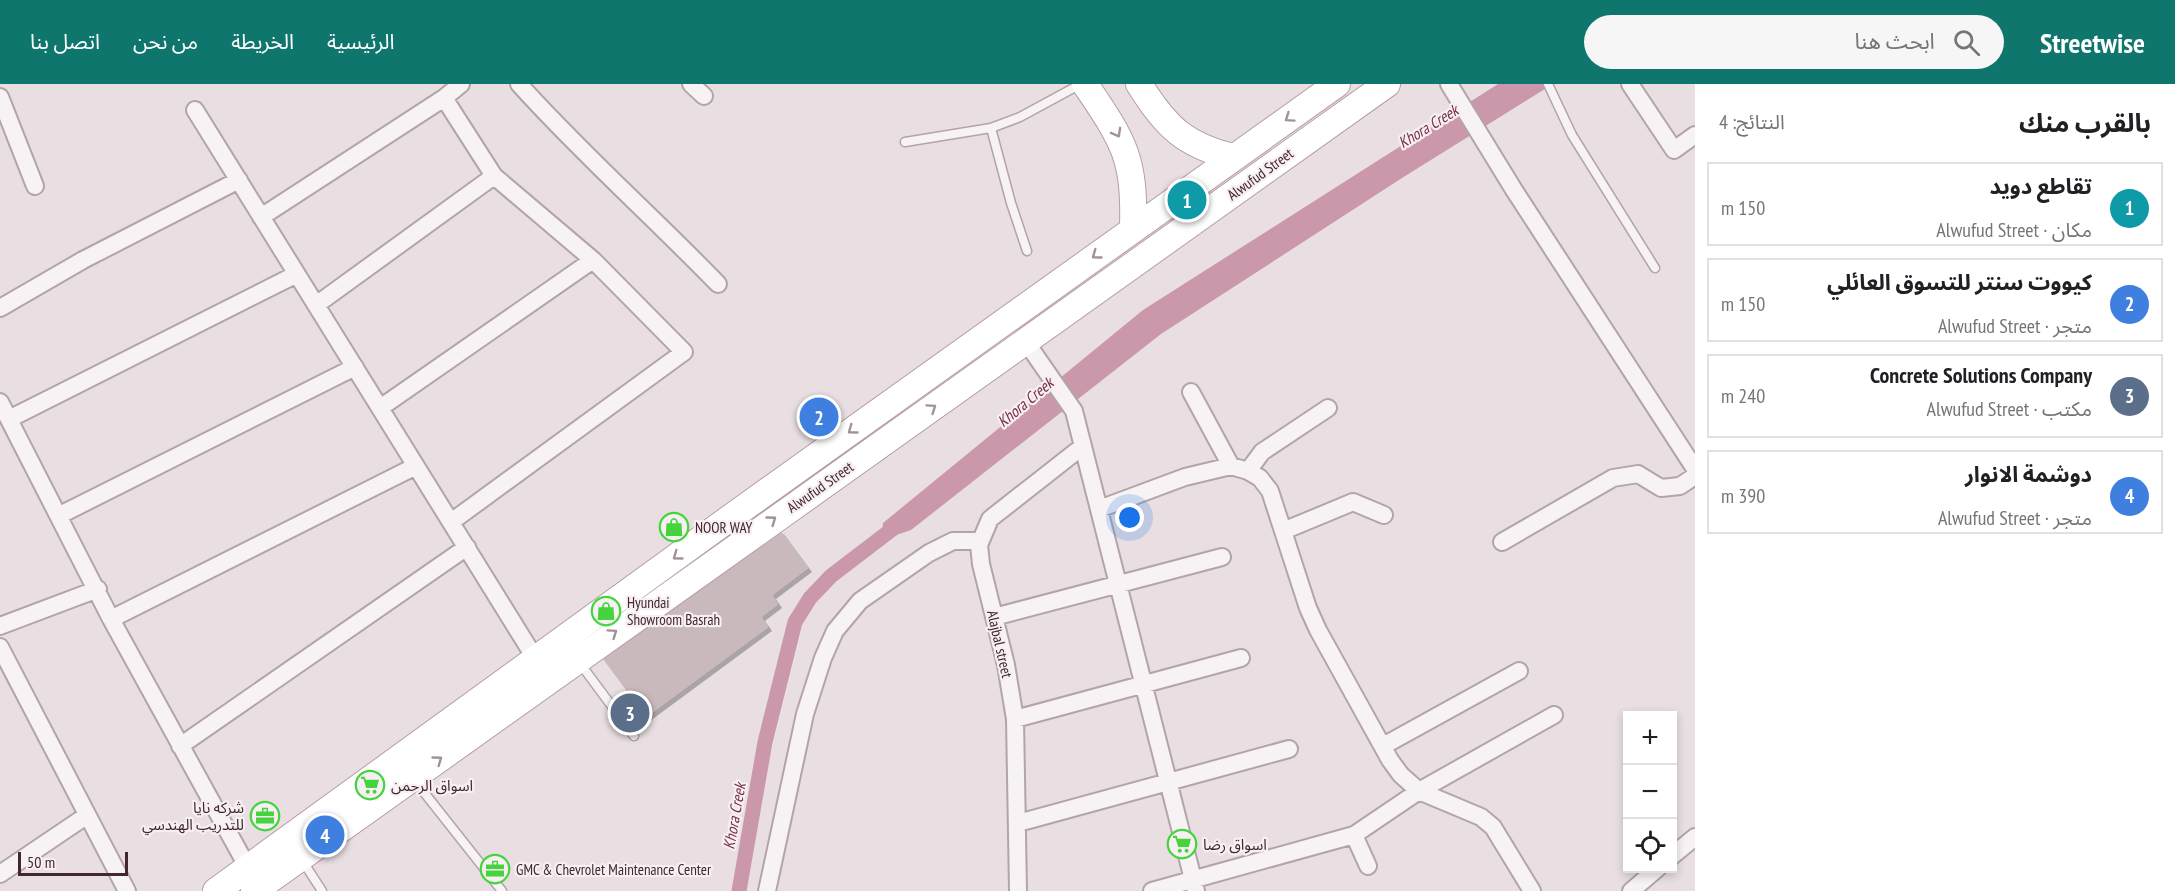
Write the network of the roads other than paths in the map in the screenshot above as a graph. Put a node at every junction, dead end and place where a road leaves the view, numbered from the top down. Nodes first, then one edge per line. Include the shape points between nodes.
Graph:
1 (461, 84) edge
2 (519, 84) edge
3 (691, 84) edge
4 (1083, 84) edge
5 (1139, 84) edge
6 (1337, 84) edge
7 (1387, 84) edge
8 (1449, 84) edge
9 (1548, 84) edge
10 (1630, 84) edge
11 (704, 96) dead end
12 (0, 97) edge
13 (444, 98) junction
14 (195, 110) dead end
15 (991, 128) junction
16 (1695, 135) edge
17 (905, 142) dead end
18 (1233, 157) junction
19 (494, 176) junction
20 (239, 180) junction
21 (35, 186) dead end
22 (261, 217) junction
23 (1133, 228) junction
24 (1027, 251) dead end
25 (594, 260) junction
26 (1655, 268) dead end
27 (297, 273) junction
28 (718, 284) dead end
29 (316, 305) junction
30 (0, 309) edge
31 (1026, 342) junction
32 (355, 367) junction
33 (1191, 392) dead end
34 (0, 402) edge
35 (380, 408) junction
36 (1328, 408) dead end
37 (9, 419) junction
38 (1083, 446) junction
39 (416, 466) junction
40 (1231, 466) junction
41 (1695, 469) edge
42 (1248, 471) junction
43 (1695, 476) edge
44 (1098, 509) junction
45 (60, 515) junction
46 (1384, 515) dead end
47 (451, 522) junction
48 (1283, 531) junction
49 (980, 541) junction
50 (1502, 542) dead end
51 (467, 547) junction
52 (1222, 556) dead end
53 (1117, 584) junction
54 (98, 588) junction
55 (994, 617) junction
56 (111, 619) junction
57 (0, 626) edge
58 (0, 647) edge
59 (535, 658) junction
60 (1241, 658) dead end
61 (576, 660) junction
62 (1519, 671) dead end
63 (1145, 683) junction
64 (1554, 715) dead end
65 (1015, 718) junction
66 (634, 736) dead end
67 (180, 746) junction
68 (1383, 746) junction
69 (1289, 749) dead end
70 (413, 778) junction
71 (1170, 783) junction
72 (1419, 790) junction
73 (86, 816) junction
74 (1018, 823) junction
75 (1354, 835) junction
76 (1695, 837) edge
77 (1677, 852) edge
78 (300, 857) junction
79 (1368, 866) dead end
80 (1, 871) edge
81 (1652, 873) edge
82 (251, 880) edge
83 (1194, 885) edge
84 (127, 891) edge
85 (216, 891) edge
86 (322, 891) edge
87 (502, 891) edge
88 (767, 891) edge
89 (1018, 891) edge
90 (1152, 891) edge
91 (1532, 891) edge
92 (1631, 891) edge

1 - 13 street
2 - 28 street via 571,142 654,218
3 - 11 street
4 - 15 lane
4 -> 23 main road via 1126,152 1133,183
5 - 18 main road via 1172,129 1199,147
6 -> 18 main road, Alwufud Street
7 - 31 main road, Alwufud Street
8 - 41 street
9 - 26 lane via 1572,135
10 - 16 street via 1674,150
12 - 21 street
13 - 19 street
13 - 22 street
14 - 20 street
15 - 17 lane
15 - 24 lane
18 - 23 main road, Alwufud Street
19 - 25 street
19 - 29 street
20 - 22 street
20 - 30 street via 83,260
22 - 27 street
23 -> 59 main road, Alwufud Street
25 - 35 street
25 - 47 street via 684,352
27 - 29 street
27 - 37 street
29 - 32 street
31 - 38 street via 1074,411
61 -> 31 main road, Alwufud Street
32 - 35 street
32 - 45 street
33 - 40 street
34 - 37 street
35 - 39 street
36 - 42 street via 1262,452
37 - 45 street
38 - 44 street
38 - 49 street via 998,512 985,527
39 - 47 street
39 - 56 street
40 - 42 street
40 - 44 street via 1185,477
42 - 48 street via 1270,491
43 - 50 street via 1680,486 1661,488 1638,474 1613,478
44 - 53 street
45 - 54 street
46 - 48 street via 1353,502
47 - 51 street
48 - 68 street via 1318,630
49 - 55 street, Alajbal street via 981,564
49 - 88 street via 953,541 929,553 865,597 835,631 805,714
51 - 59 street
51 - 67 street
52 - 53 street
53 - 55 street
53 - 63 street
54 - 56 street
54 - 57 street
55 - 65 street, Alajbal street
56 - 67 street
58 - 73 street
59 - 82 main road, Alwufud Street
60 - 63 street
61 - 66 lane
70 -> 61 main road, Alwufud Street
62 - 68 street
63 - 65 street
63 - 71 street
64 - 72 street
65 - 74 street, Alajbal street
67 - 82 street
68 - 72 street via 1401,776
69 - 71 street
70 - 78 main road, Alwufud Street
70 - 87 lane
71 - 74 street
71 - 83 street
72 - 75 street
72 - 91 street via 1481,817 1493,827
73 - 80 street
73 - 84 street
74 - 89 street, Alajbal street
75 - 79 street
75 - 83 street
76 - 77 street
78 - 82 main road, Alwufud Street
78 - 86 lane
81 - 92 street
82 - 85 main road, Alwufud Street
83 - 90 street

